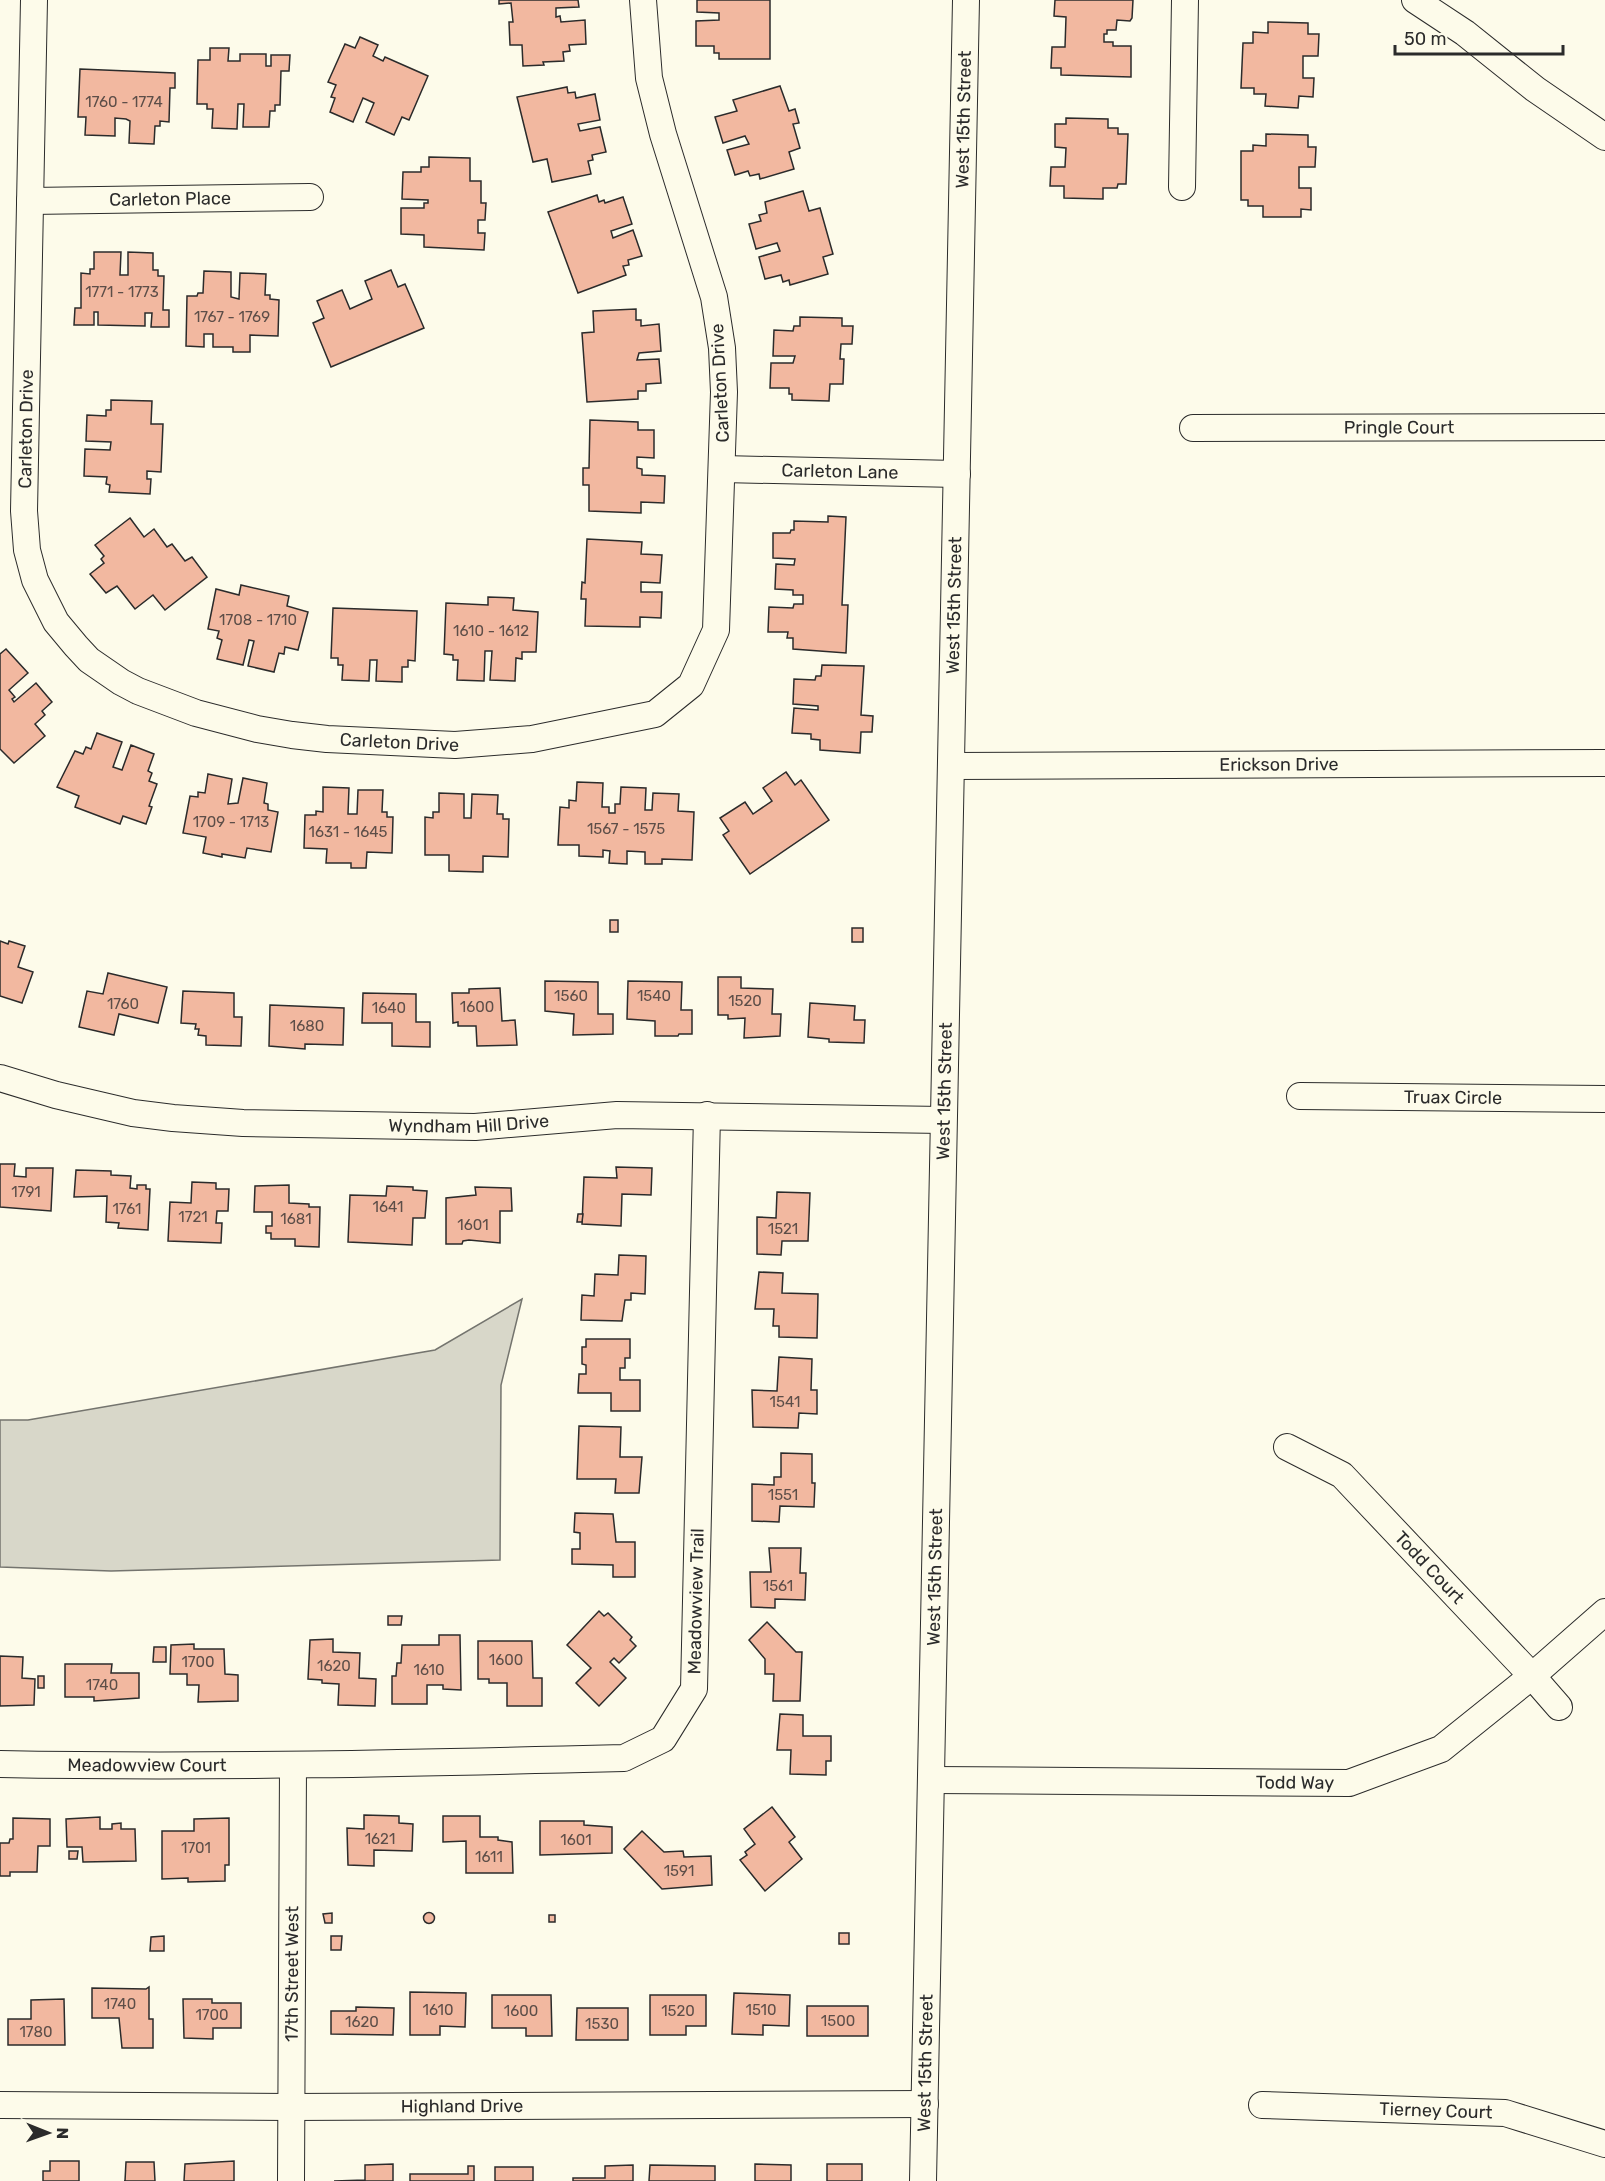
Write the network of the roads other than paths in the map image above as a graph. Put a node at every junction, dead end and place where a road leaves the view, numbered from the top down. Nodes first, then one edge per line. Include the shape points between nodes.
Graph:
1 (34, 0) edge
2 (643, 0) edge
3 (966, 0) edge
4 (1185, 0) edge
5 (1418, 1) edge
6 (1605, 137) edge
7 (1182, 187) dead end
8 (310, 197) dead end
9 (30, 201) junction
10 (1605, 427) edge
11 (1193, 428) dead end
12 (722, 469) junction
13 (957, 474) junction
14 (1605, 763) edge
15 (952, 766) junction
16 (0, 1078) edge
17 (1300, 1096) dead end
18 (1605, 1099) edge
19 (707, 1115) junction
20 (943, 1120) junction
21 (1287, 1446) dead end
22 (1605, 1612) edge
23 (1532, 1676) junction
24 (1559, 1707) dead end
25 (0, 1764) edge
26 (293, 1766) junction
27 (931, 1780) junction
28 (924, 2104) junction
29 (0, 2105) edge
30 (1262, 2105) dead end
31 (290, 2107) junction
32 (1605, 2144) edge
33 (291, 2181) edge
34 (923, 2181) edge

1 - 9 street, Carleton Drive
2 - 12 street, Carleton Drive via 649,78 714,297 723,370
3 - 13 street, West 15th Street
4 - 7 street
5 - 6 street
8 - 9 street, Carleton Place
9 - 12 street, Carleton Drive via 24,511 27,549 35,580 56,622 89,660 121,682 166,702 226,722 292,735 432,744 532,739 656,714 691,685 716,630
10 - 11 street, Pringle Court
12 - 13 street, Carleton Lane
13 - 15 street, West 15th Street
14 - 15 street, Erickson Drive
15 - 20 street, West 15th Street
16 - 19 street, Wyndham Hill Drive via 94,1105 214,1122 465,1127 617,1115
17 - 18 street, Truax Circle
19 - 20 street, Wyndham Hill Drive
19 - 26 street, Meadowview Trail via 694,1689 663,1739 624,1758
20 - 27 street, West 15th Street
21 - 23 street, Todd Court via 1342,1475
22 - 23 street, Todd Way
23 - 24 street, Todd Court
23 - 27 street, Todd Way via 1441,1749 1349,1783
25 - 26 street, Meadowview Court
26 - 31 street, 17th Street West
27 - 28 street, West 15th Street
28 - 31 street, Highland Drive
28 - 34 street, West 15th Street
29 - 31 street, Highland Drive
30 - 32 street, Tierney Court via 1505,2113
31 - 33 street, 17th Street West

